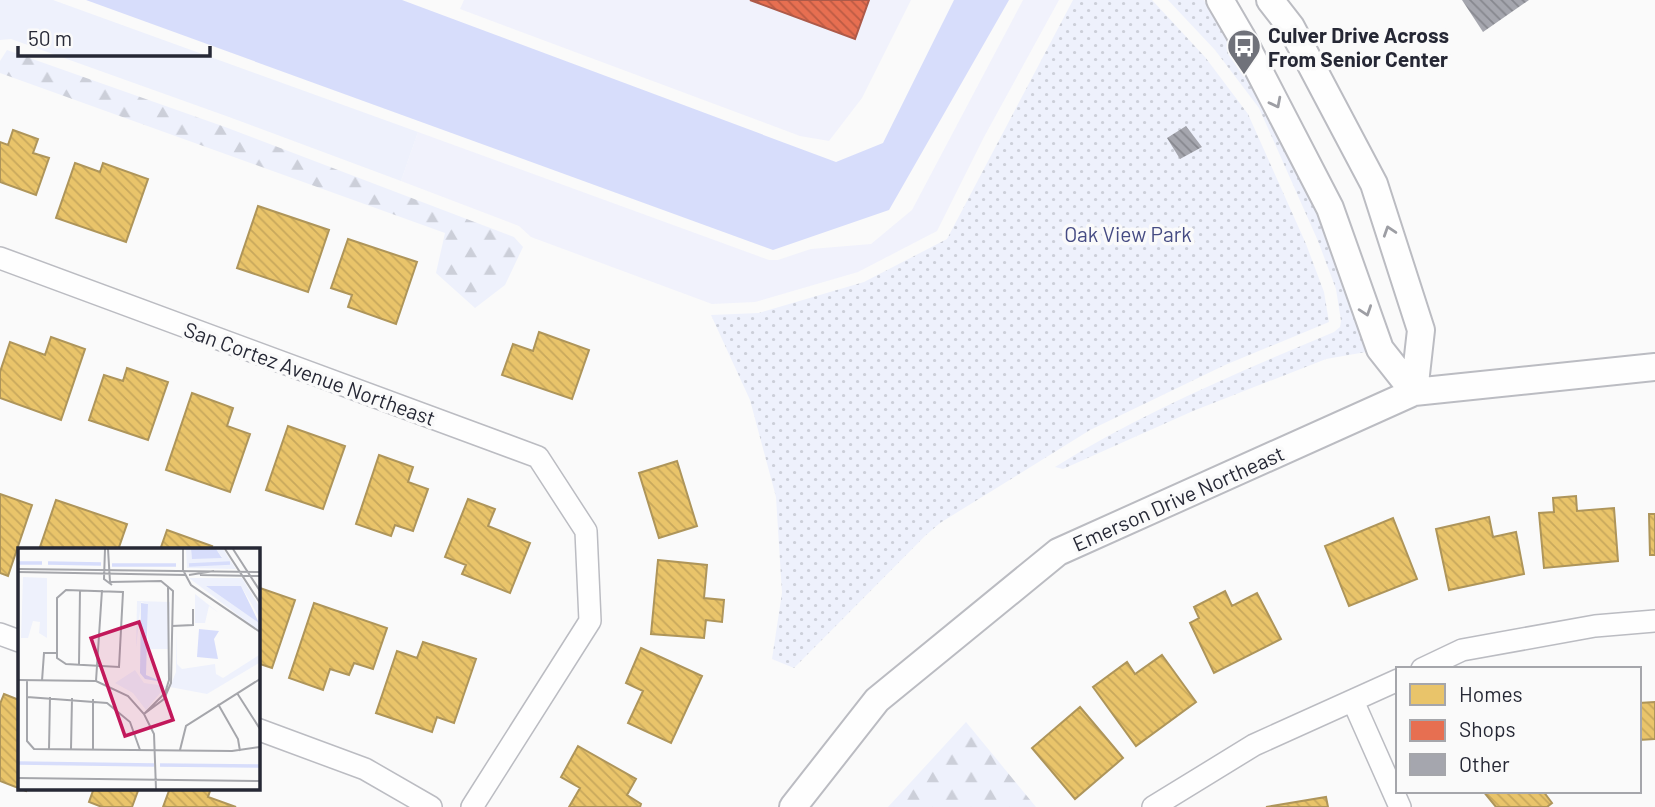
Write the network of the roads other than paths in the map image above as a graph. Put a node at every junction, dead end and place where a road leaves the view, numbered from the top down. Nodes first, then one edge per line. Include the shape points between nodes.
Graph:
1 (1220, 0) edge
2 (1270, 0) edge
3 (0, 258) edge
4 (1655, 367) edge
5 (1415, 392) junction
6 (1655, 621) edge
7 (0, 634) edge
8 (18, 641) edge
9 (1426, 667) edge
10 (1396, 681) edge
11 (1353, 701) junction
12 (259, 730) edge
13 (431, 807) edge
14 (472, 807) edge
15 (793, 807) edge
16 (1153, 807) edge
17 (1400, 807) edge

1 -> 5 street via 1330,208 1380,349
5 -> 2 street via 1421,330 1374,184 1291,27
3 - 14 street, San Cortez Avenue Northeast via 538,457 586,531 590,621
4 - 5 street, Emerson Drive Northeast
5 - 15 street, Emerson Drive Northeast via 1058,552 877,700
6 - 9 street via 1595,626 1462,650
7 - 8 street
10 - 11 street
11 - 16 street via 1254,745
11 - 17 street
12 - 13 street via 365,769

